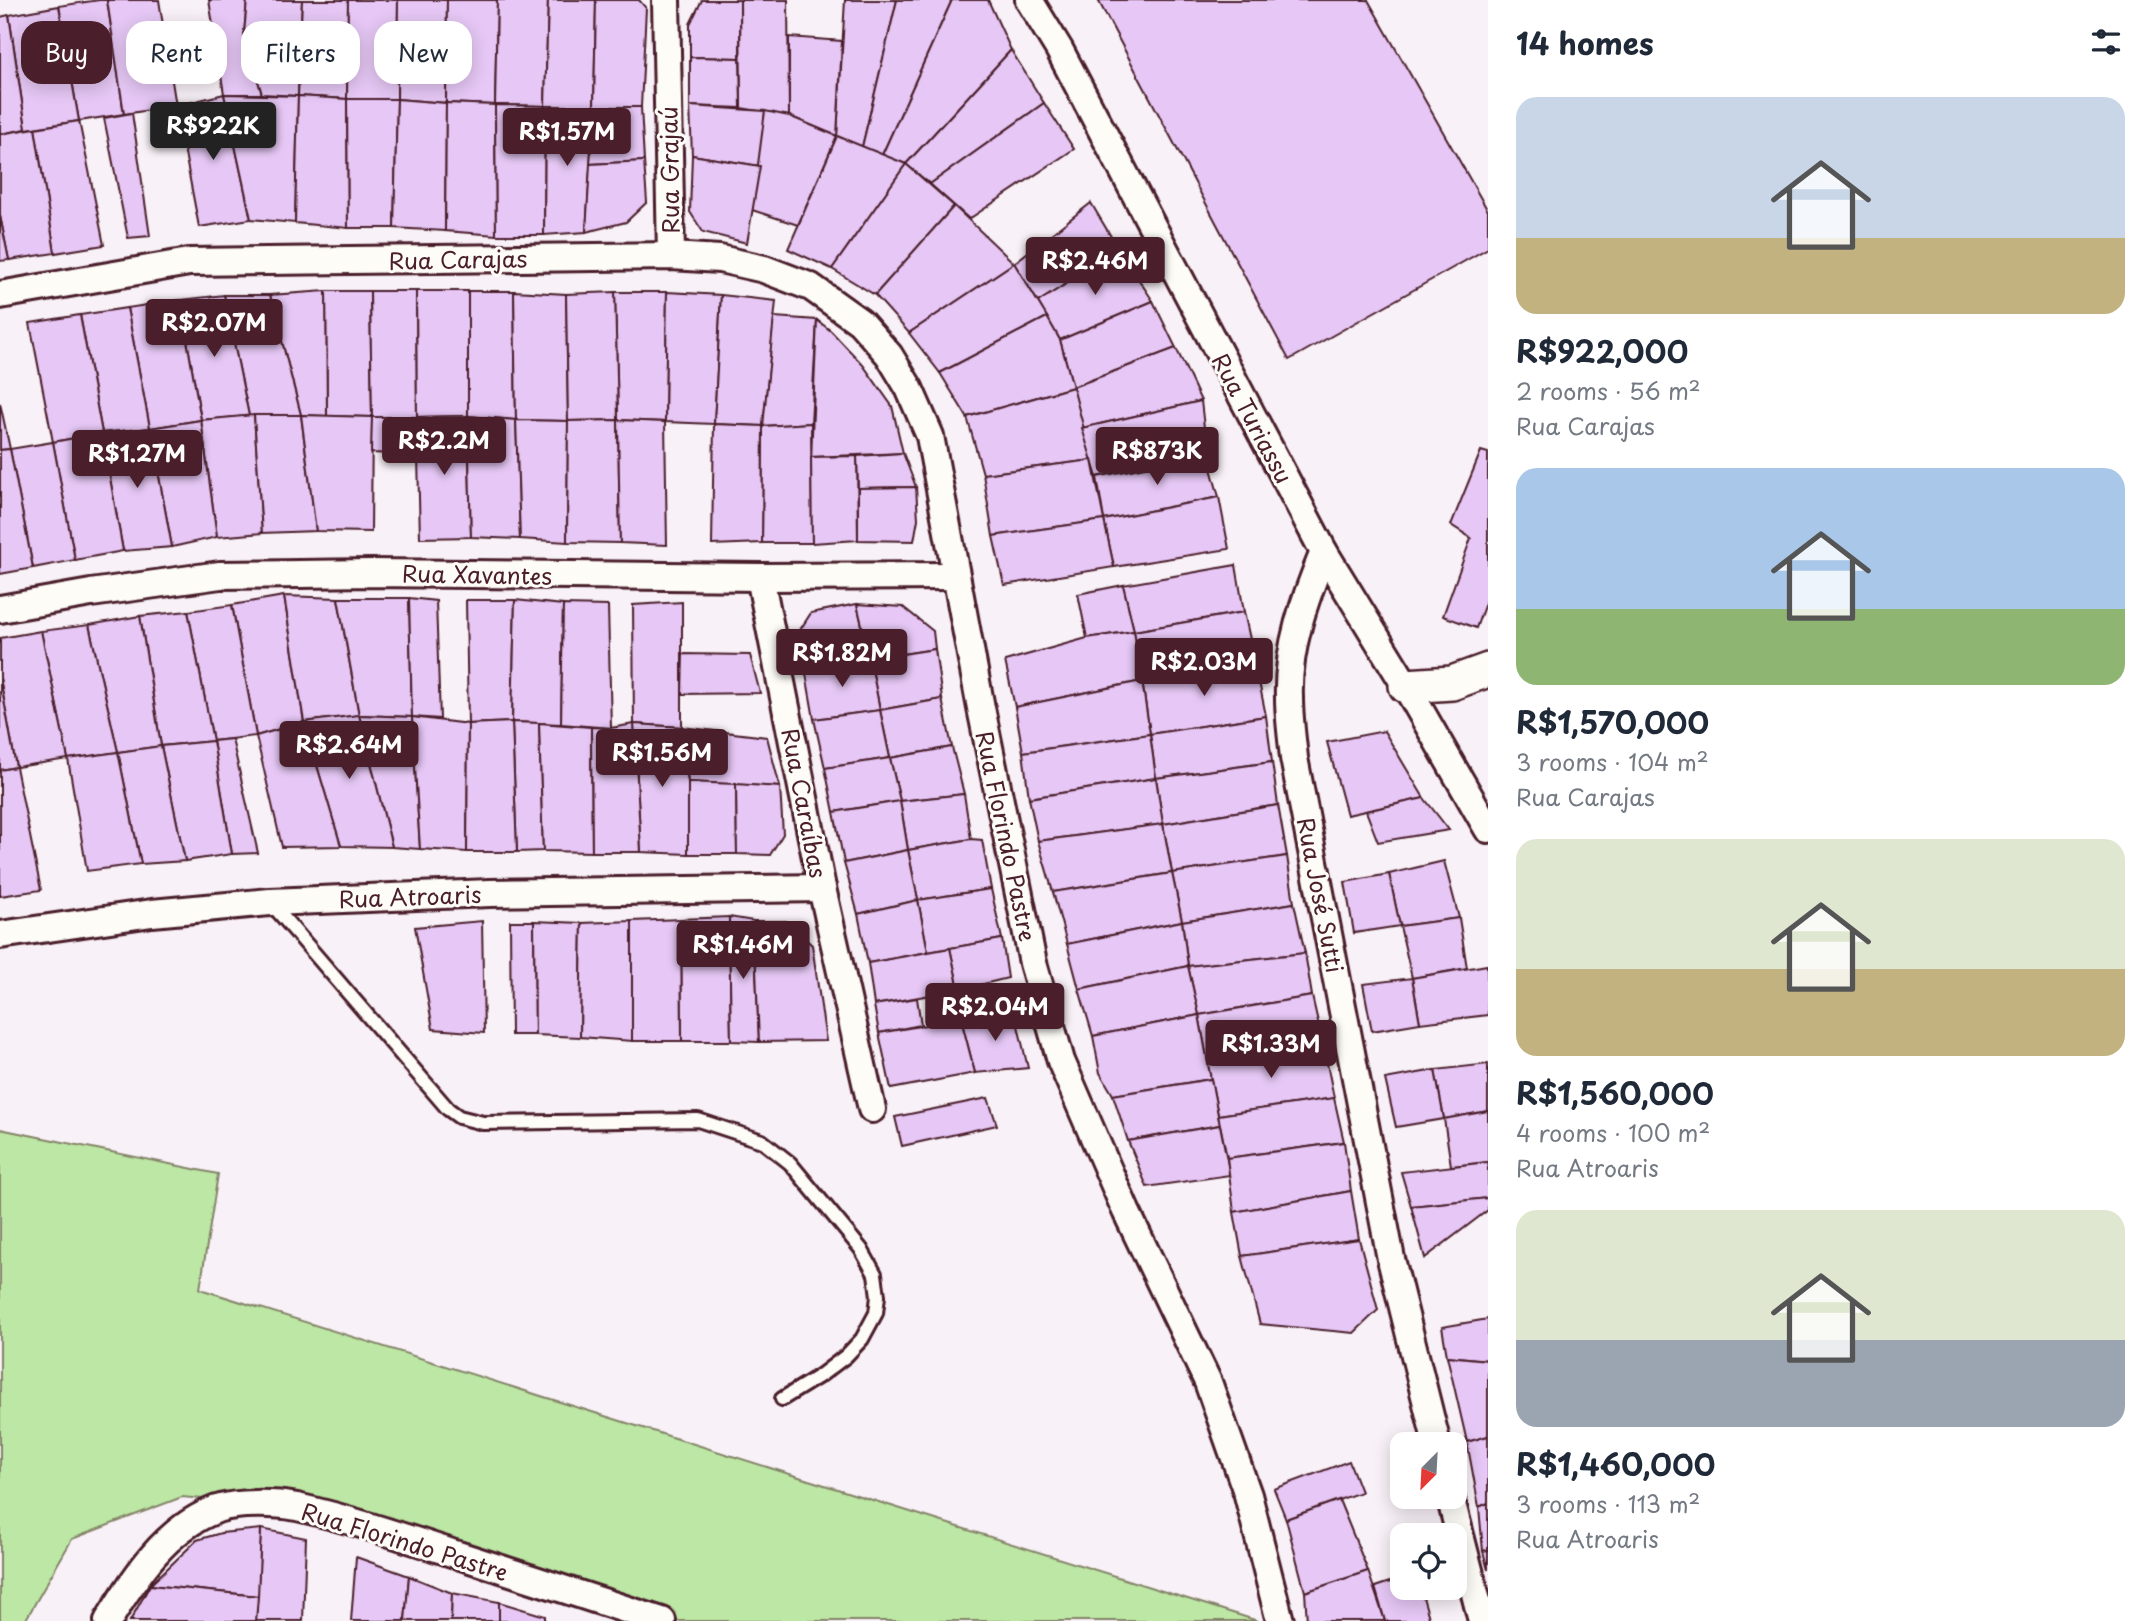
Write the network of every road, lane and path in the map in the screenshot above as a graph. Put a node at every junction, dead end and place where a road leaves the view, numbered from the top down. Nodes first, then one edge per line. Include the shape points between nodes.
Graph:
1 (666, 0) edge
2 (1029, 0) edge
3 (671, 256) junction
4 (0, 295) edge
5 (889, 355) joint
6 (1324, 552) junction
7 (956, 576) junction
8 (760, 577) junction
9 (0, 609) edge
10 (1488, 670) edge
11 (1406, 686) junction
12 (1488, 829) edge
13 (822, 888) junction
14 (270, 902) junction
15 (0, 935) edge
16 (872, 1109) dead end
17 (782, 1399) dead end
18 (1434, 1432) edge
19 (1454, 1509) edge
20 (108, 1621) edge
21 (662, 1621) edge
22 (1280, 1621) edge
23 (1482, 1621) edge

1 - 3 street, Rua Grajaú
2 - 6 street, Rua Turiassu
3 - 4 street, Rua Carajas via 190,262
3 - 5 street, Rua Carajas via 720,259 811,287 860,322
5 - 7 street, Rua Florindo Pastre via 930,436
6 - 11 street, Rua Turiassu
6 - 18 street, Rua José Sutti via 1305,597 1295,638 1289,696 1294,758 1391,1259
7 - 8 street, Rua Xavantes
7 - 22 street, Rua Florindo Pastre via 1033,963 1061,1061 1126,1212 1208,1382 1248,1495
8 - 9 street, Rua Xavantes via 220,575
8 - 13 street, Rua Caraíbas
10 - 11 street via 1452,683
11 - 12 street, Rua Turiassu
13 - 14 street, Rua Atroaris
13 - 16 street, Rua Caraíbas
14 - 15 street, Rua Atroaris
14 - 17 lane via 459,1117 484,1123 698,1120 762,1141 790,1163 861,1249 875,1273 878,1296 876,1313 862,1339 821,1375
19 - 23 street
20 - 21 street, Rua Florindo Pastre via 158,1549 190,1522 220,1508 254,1504 294,1507 389,1532

